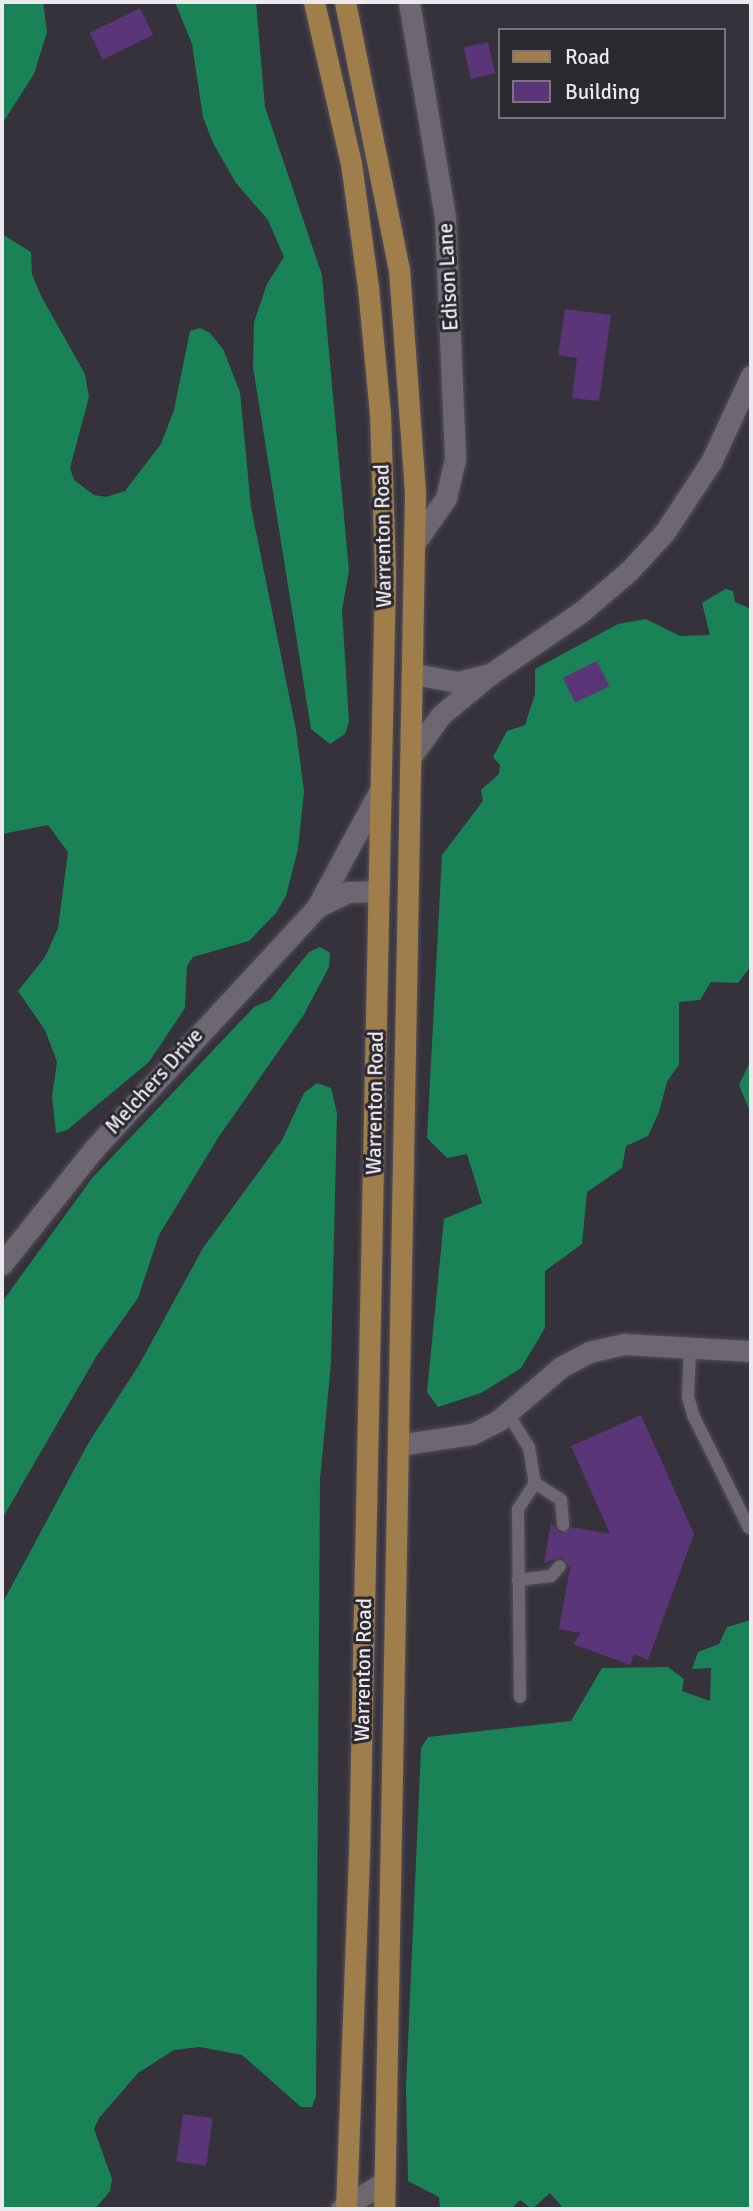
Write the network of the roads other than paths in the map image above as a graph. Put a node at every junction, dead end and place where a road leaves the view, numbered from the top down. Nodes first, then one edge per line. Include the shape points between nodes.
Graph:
1 (314, 2) edge
2 (345, 2) edge
3 (409, 2) edge
4 (751, 376) edge
5 (414, 544) junction
6 (414, 674) junction
7 (489, 675) junction
8 (412, 755) junction
9 (381, 788) junction
10 (379, 891) junction
11 (317, 907) junction
12 (2, 1264) edge
13 (690, 1348) junction
14 (751, 1351) edge
15 (508, 1414) junction
16 (398, 1445) junction
17 (535, 1483) junction
18 (563, 1525) dead end
19 (748, 1528) dead end
20 (560, 1566) dead end
21 (518, 1580) junction
22 (520, 1697) dead end
23 (384, 2182) junction
24 (344, 2208) edge
25 (384, 2209) edge

1 - 9 main road, Warrenton Road via 351,163 377,368 385,573
2 - 5 main road, Warrenton Road via 399,269 413,433
3 - 5 street, Edison Lane via 445,218 455,459 446,498
4 - 7 street via 711,462 664,533 629,571 580,612
5 - 6 main road, Warrenton Road
6 - 7 street via 458,682
6 - 8 main road, Warrenton Road
7 - 8 street via 435,722
8 - 16 main road, Warrenton Road
9 - 10 main road, Warrenton Road
9 - 11 street, Melchers Drive
10 - 11 street, Melchers Drive via 348,892
10 - 24 main road, Warrenton Road via 360,1814
11 - 12 street, Melchers Drive via 93,1150
13 - 14 street
13 - 15 street via 625,1345 589,1352 561,1367
13 - 19 lane via 688,1397 693,1415
15 - 16 street via 472,1434
15 - 17 lane via 528,1447
16 - 23 main road, Warrenton Road
17 - 18 lane via 561,1500
17 - 21 lane via 518,1509
20 - 21 lane via 551,1576
21 - 22 lane
23 - 24 street
23 - 25 main road, Warrenton Road

